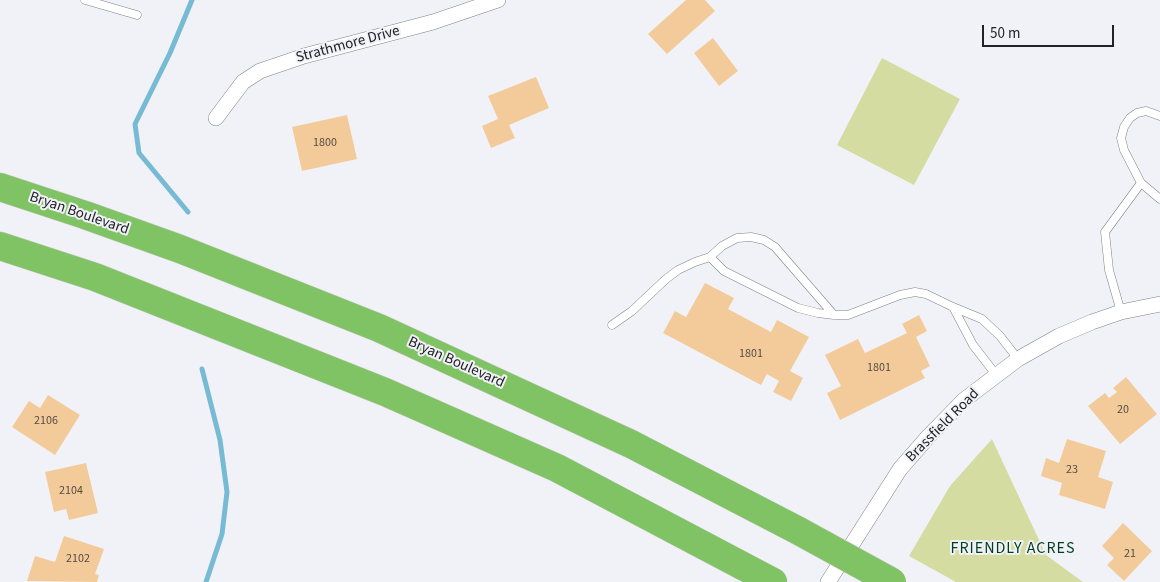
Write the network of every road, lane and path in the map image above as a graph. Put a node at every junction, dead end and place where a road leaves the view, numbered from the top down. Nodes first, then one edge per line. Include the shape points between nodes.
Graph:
1 (85, 0) edge
2 (498, 0) edge
3 (138, 15) dead end
4 (1160, 116) edge
5 (216, 118) dead end
6 (1141, 183) junction
7 (0, 187) edge
8 (1160, 199) edge
9 (0, 246) edge
10 (710, 258) junction
11 (1160, 304) edge
12 (952, 307) junction
13 (1121, 312) junction
14 (834, 315) junction
15 (612, 325) dead end
16 (1018, 359) junction
17 (997, 376) junction
18 (771, 581) edge
19 (828, 582) edge
20 (892, 582) edge

1 - 3 lane
2 - 5 street, Strathmore Drive via 433,22 260,71 243,82
4 - 6 lane via 1146,111 1137,113 1124,127 1121,138 1124,150
6 - 8 lane
6 - 13 lane via 1105,232 1110,270
7 - 20 highway, Bryan Boulevard, bridge via 180,249 379,328 631,444
9 - 18 highway via 95,277 385,392 557,468
10 - 14 lane via 724,271 798,308
10 - 14 lane via 722,246 738,238 764,240 775,247
10 - 15 lane via 678,270
11 - 13 street, Brassfield Road
12 - 14 lane via 915,292 848,315
12 - 16 lane via 982,319
12 - 17 lane via 973,345
13 - 16 street, Brassfield Road via 1067,333
16 - 17 street, Brassfield Road
17 - 19 street, Brassfield Road via 964,400 900,469

